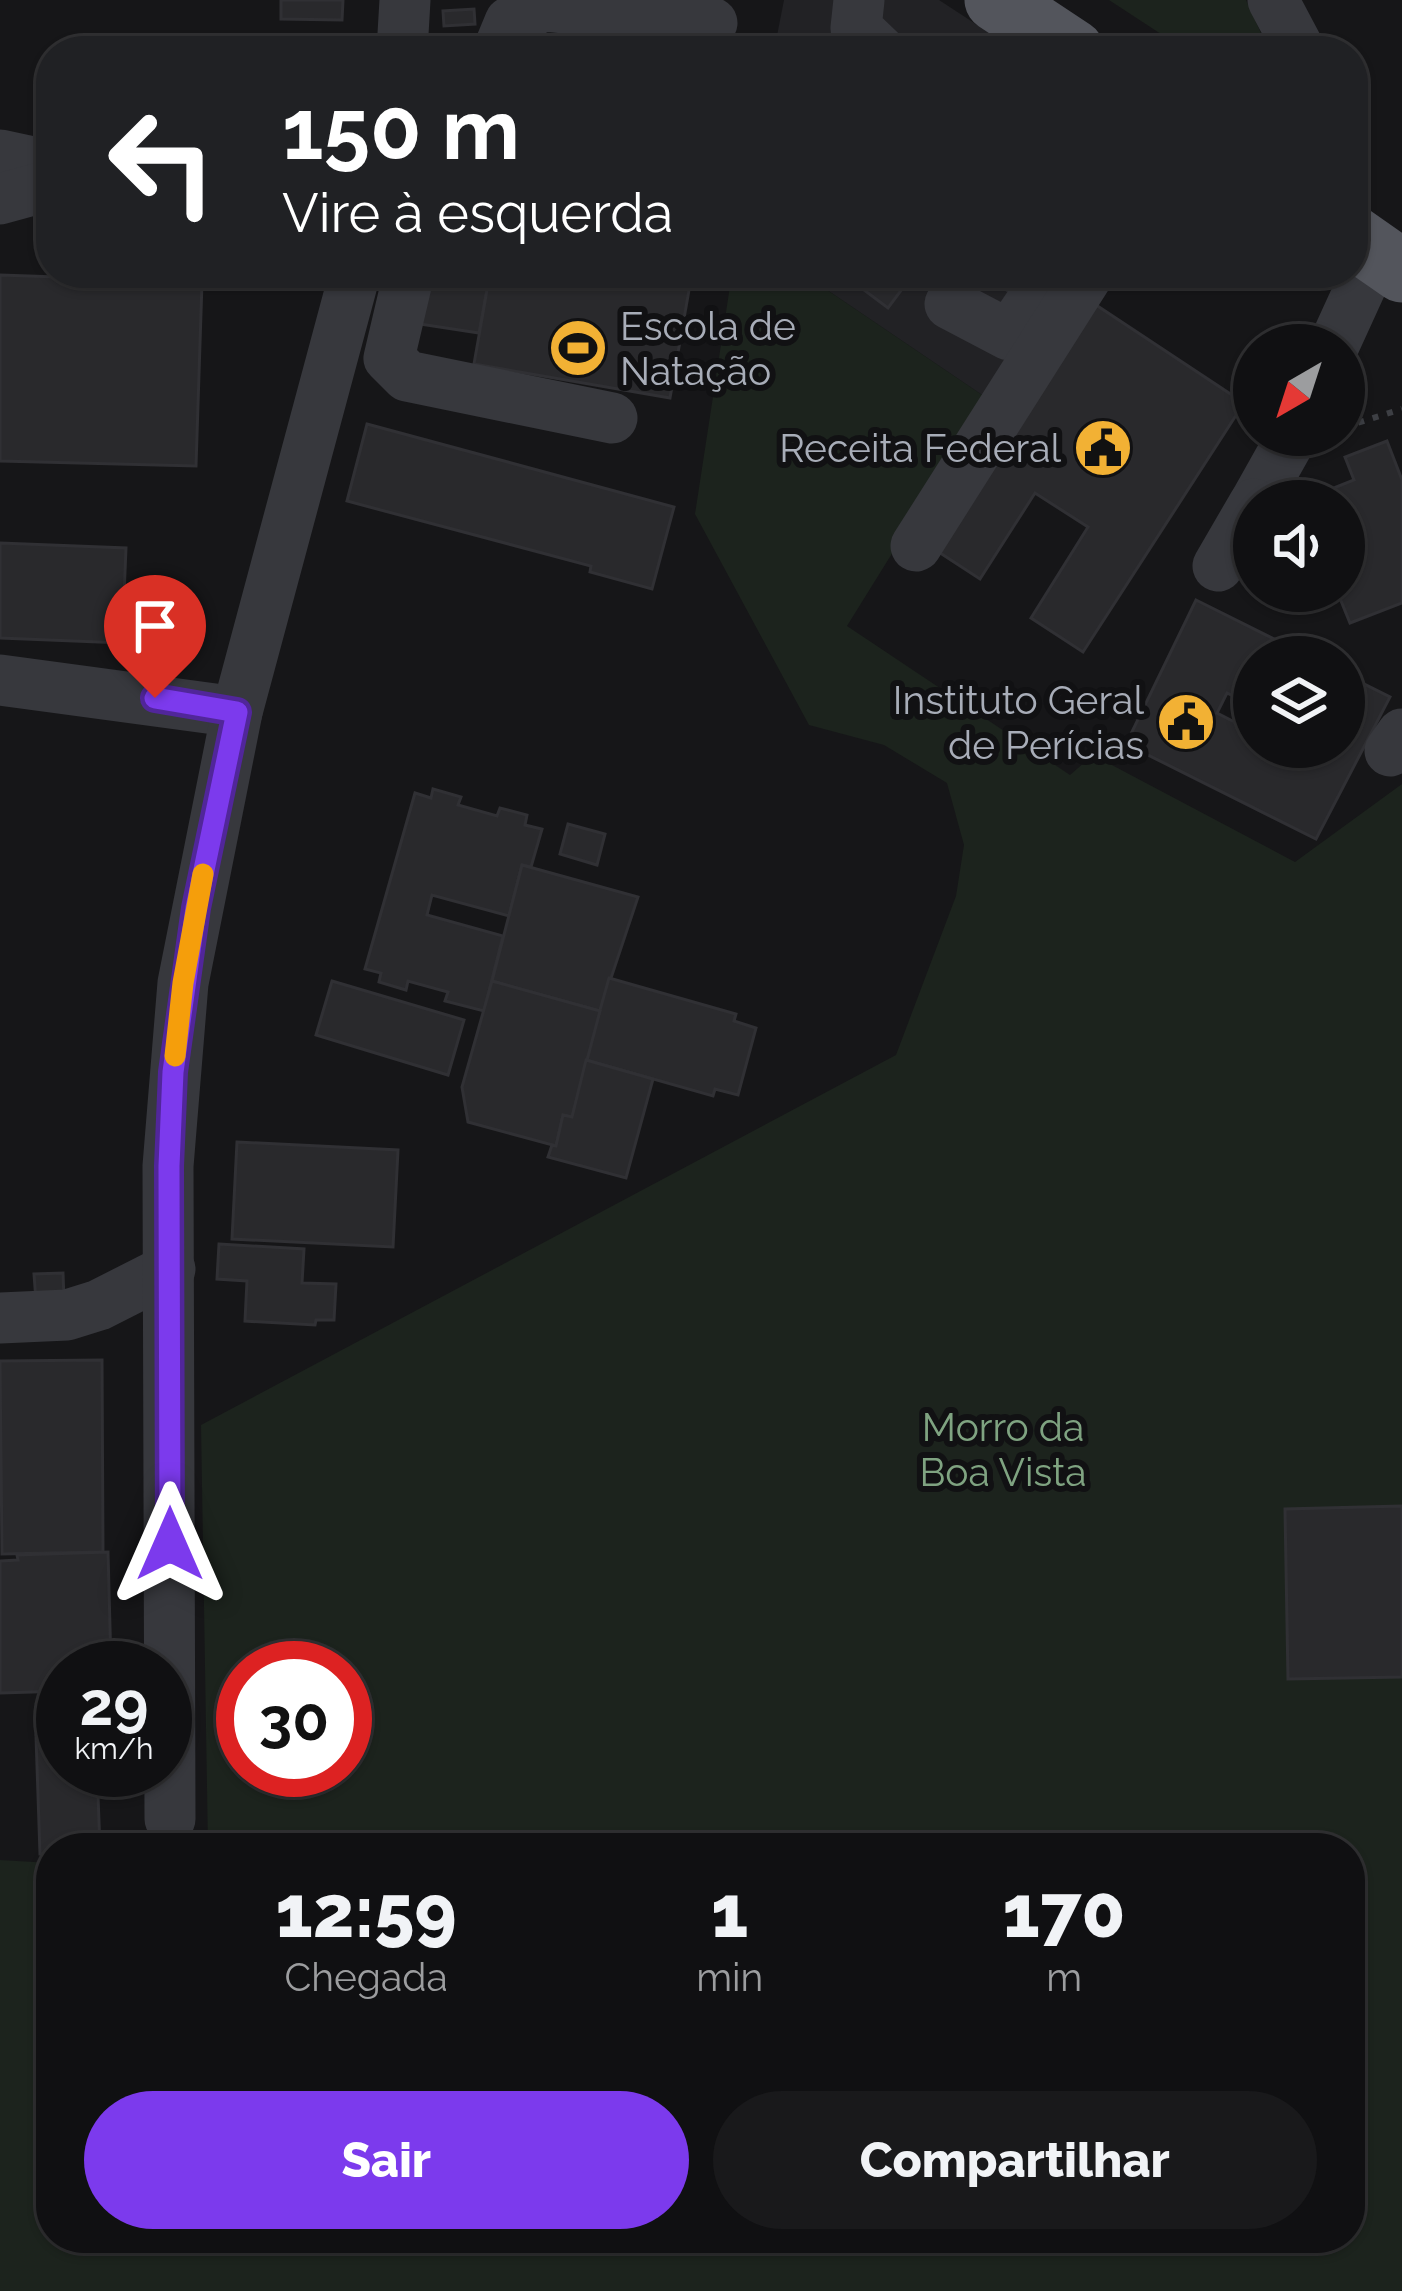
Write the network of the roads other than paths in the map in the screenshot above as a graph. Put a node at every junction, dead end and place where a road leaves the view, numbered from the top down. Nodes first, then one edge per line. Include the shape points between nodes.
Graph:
1 (404, 0) edge
2 (860, 0) edge
3 (996, 0) edge
4 (1273, 0) edge
5 (712, 23) dead end
6 (403, 36) edge
7 (504, 36) edge
8 (864, 36) edge
9 (1050, 36) edge
10 (1292, 36) edge
11 (0, 155) edge
12 (36, 163) edge
13 (36, 189) edge
14 (0, 199) edge
15 (351, 288) edge
16 (405, 288) edge
17 (1041, 288) edge
18 (1079, 288) edge
19 (1361, 288) edge
20 (950, 304) dead end
21 (1344, 324) edge
22 (612, 418) dead end
23 (1233, 540) edge
24 (916, 546) dead end
25 (1218, 566) dead end
26 (0, 680) edge
27 (237, 712) junction
28 (170, 1269) junction
29 (0, 1318) edge
30 (170, 1819) dead end

1 - 6 street
2 - 8 street via 856,28
3 - 9 main road
4 - 10 street
5 - 7 street via 543,6 510,22
11 - 12 street
13 - 14 street
15 - 27 street
16 - 22 street via 389,358 407,376
17 - 20 street via 1009,335
18 - 24 street
19 - 21 street
23 - 25 street
26 - 27 street
27 - 28 street via 183,983
28 - 29 street via 67,1315
28 - 30 street

